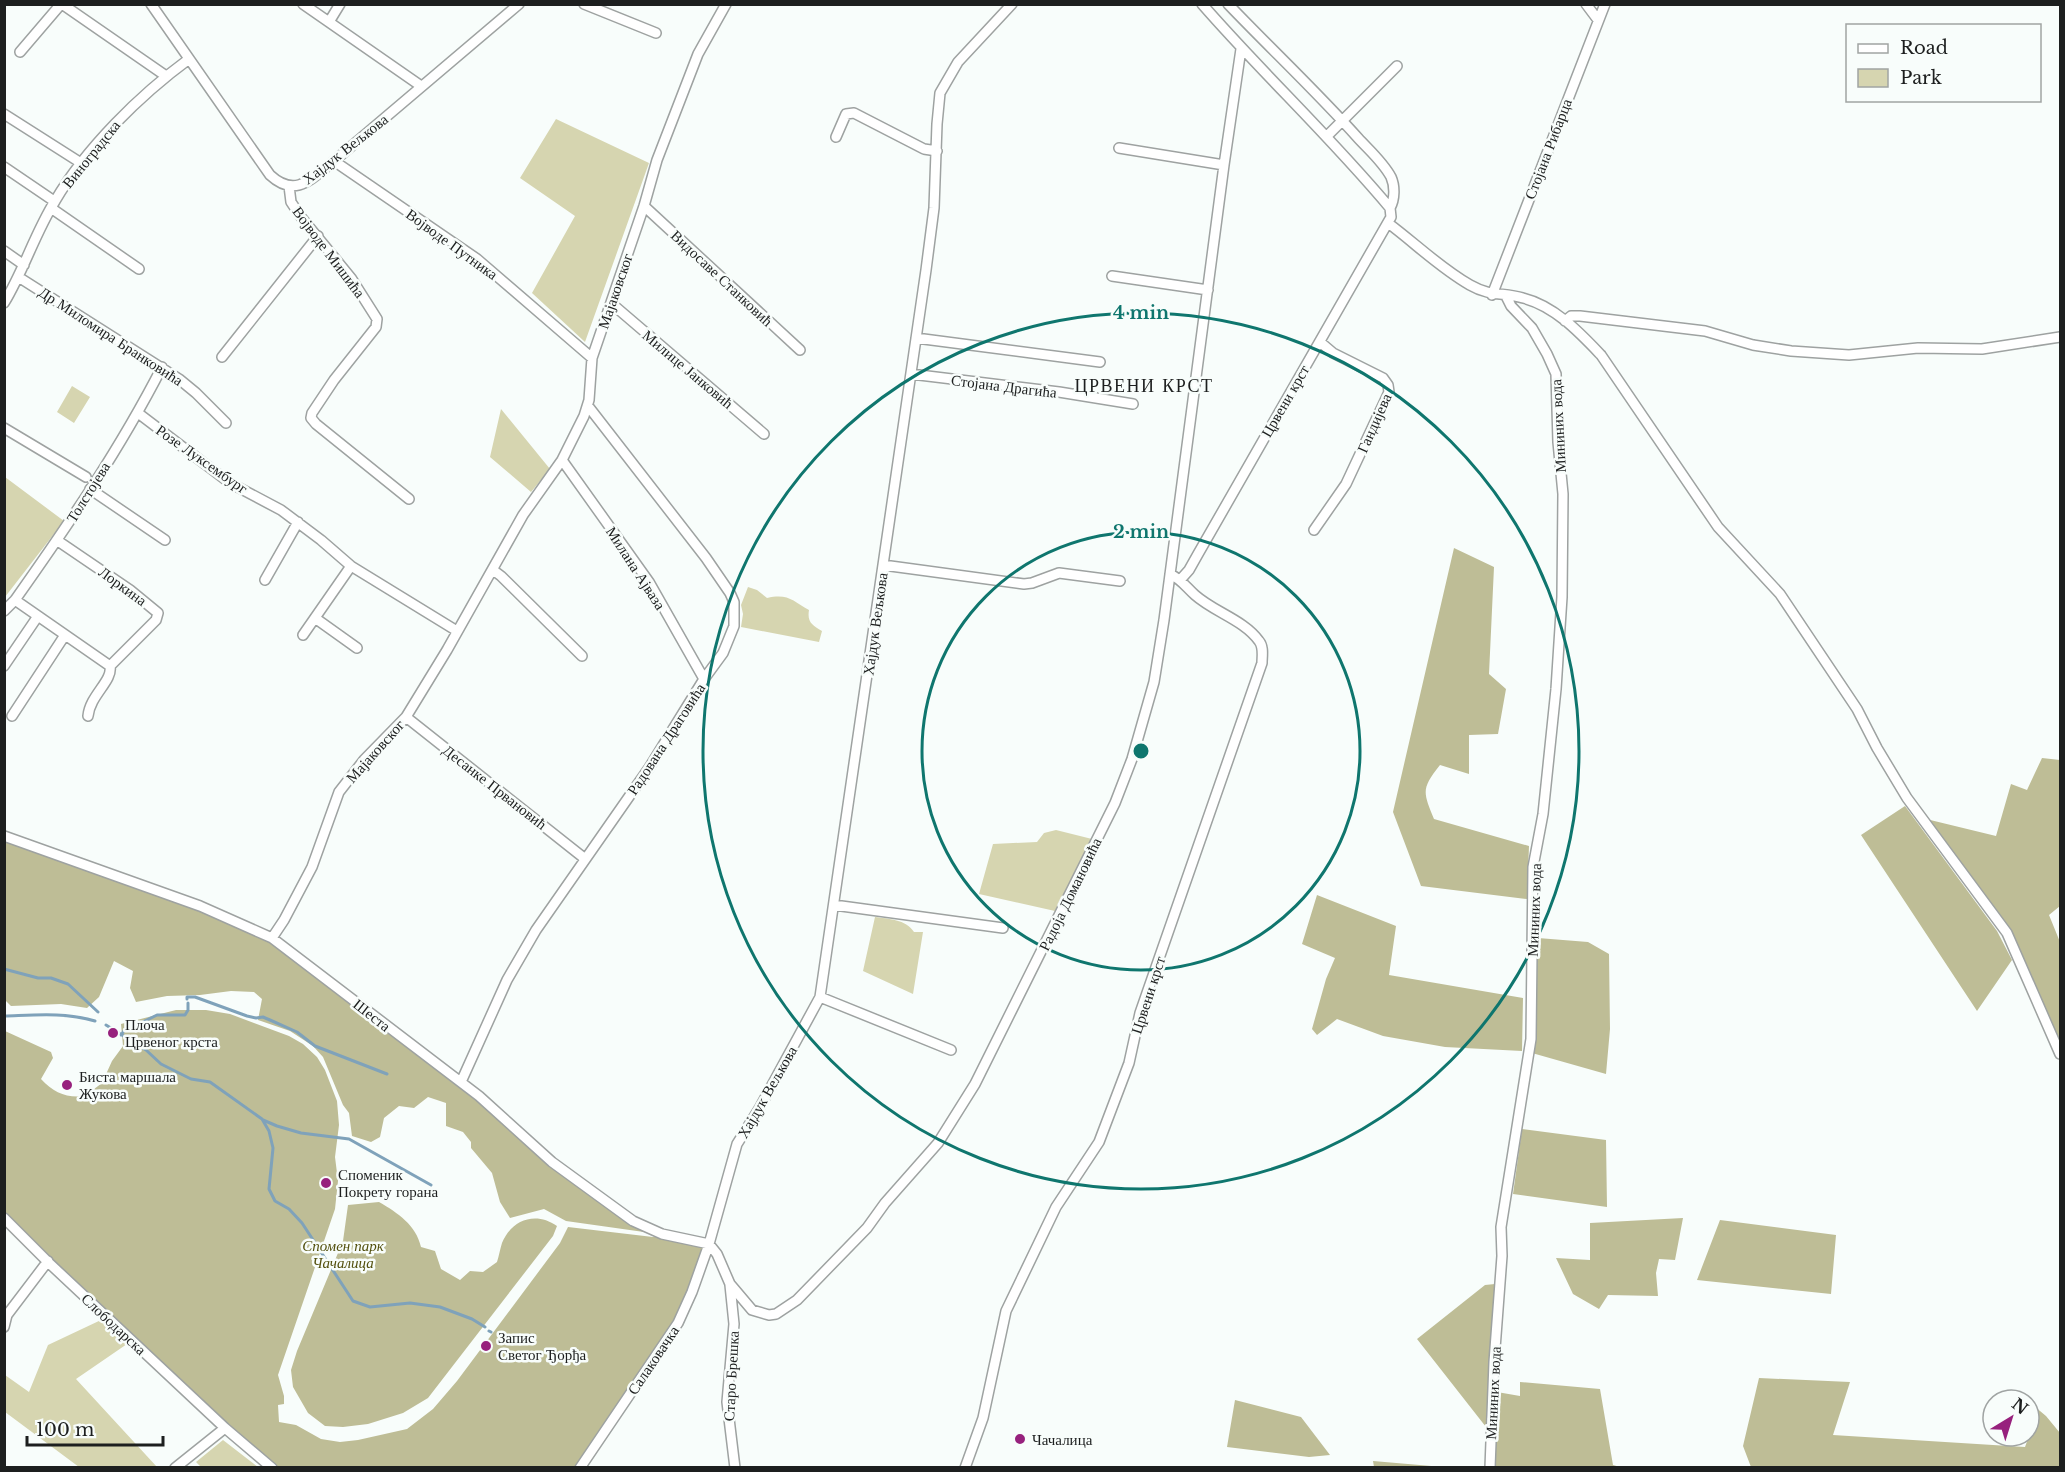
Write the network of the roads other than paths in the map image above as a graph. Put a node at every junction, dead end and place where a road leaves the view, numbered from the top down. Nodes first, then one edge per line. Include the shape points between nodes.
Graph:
1 (61, 4) edge
2 (151, 4) edge
3 (303, 4) edge
4 (340, 4) edge
5 (519, 4) edge
6 (584, 4) edge
7 (726, 4) edge
8 (1012, 4) edge
9 (1202, 4) edge
10 (1228, 4) edge
11 (1586, 4) edge
12 (1605, 4) edge
13 (1598, 20) junction
14 (329, 22) junction
15 (656, 33) dead end
16 (1241, 49) junction
17 (20, 52) dead end
18 (189, 58) junction
19 (1397, 66) dead end
20 (166, 76) junction
21 (421, 86) junction
22 (4, 114) edge
23 (1343, 121) junction
24 (836, 136) dead end
25 (1327, 136) junction
26 (1119, 148) dead end
27 (936, 151) junction
28 (334, 161) junction
29 (81, 163) junction
30 (1224, 165) junction
31 (4, 167) edge
32 (289, 186) junction
33 (53, 205) junction
34 (644, 206) junction
35 (1390, 208) junction
36 (1388, 223) junction
37 (318, 236) junction
38 (4, 251) edge
39 (24, 265) junction
40 (139, 269) dead end
41 (1112, 276) dead end
42 (20, 278) junction
43 (1208, 290) junction
44 (1492, 295) junction
45 (1506, 296) junction
46 (4, 303) edge
47 (611, 303) junction
48 (1565, 321) junction
49 (2061, 337) edge
50 (916, 338) junction
51 (1320, 342) junction
52 (800, 351) dead end
53 (222, 357) dead end
54 (592, 358) junction
55 (1100, 362) dead end
56 (162, 367) junction
57 (911, 374) junction
58 (1133, 404) dead end
59 (588, 406) junction
60 (138, 413) junction
61 (226, 423) dead end
62 (4, 428) edge
63 (764, 434) dead end
64 (562, 460) junction
65 (86, 477) dead end
66 (90, 489) junction
67 (409, 499) dead end
68 (298, 522) junction
69 (1314, 530) dead end
70 (165, 540) dead end
71 (58, 541) junction
72 (883, 565) junction
73 (351, 566) junction
74 (493, 570) junction
75 (1170, 574) junction
76 (1180, 579) junction
77 (265, 580) dead end
78 (1120, 581) dead end
79 (15, 600) junction
80 (4, 611) edge
81 (38, 616) junction
82 (315, 618) junction
83 (457, 631) junction
84 (65, 635) junction
85 (303, 635) dead end
86 (357, 648) dead end
87 (582, 656) dead end
88 (4, 666) edge
89 (110, 666) junction
90 (704, 679) junction
91 (12, 716) dead end
92 (88, 716) dead end
93 (406, 717) junction
94 (4, 836) edge
95 (585, 858) junction
96 (834, 905) junction
97 (1003, 928) dead end
98 (272, 938) junction
99 (820, 997) junction
100 (951, 1050) dead end
101 (2061, 1054) edge
102 (461, 1082) junction
103 (4, 1218) edge
104 (709, 1244) junction
105 (48, 1262) junction
106 (730, 1284) junction
107 (4, 1328) edge
108 (225, 1428) junction
109 (175, 1467) edge
110 (272, 1467) edge
111 (580, 1467) edge
112 (735, 1467) edge
113 (965, 1467) edge
114 (1490, 1467) edge

1 - 17 street
1 - 20 street
2 - 18 street, Хајдук Вељкова
3 - 14 street
4 - 14 street
5 - 21 street, Хајдук Вељкова
6 - 15 street
7 - 34 street, Мајаковског via 698,54 657,160
8 - 27 street, Хајдук Вељкова via 947,78 940,93
9 - 16 street
10 - 23 street
11 - 13 street
12 - 13 street, Стојана Рибарца
13 - 44 street, Стојана Рибарца
14 - 21 street
16 - 25 street
16 - 30 street, Радоја Домановића
18 - 20 street, Виноградска
18 - 32 street, Хајдук Вељкова via 270,175
19 - 23 street
20 - 29 street, Виноградска via 136,102
21 - 28 street, Хајдук Вељкова
22 - 29 street
23 - 25 street
23 - 35 street via 1392,179
24 - 27 street via 846,114 854,113 924,149
25 - 35 street
26 - 30 street
27 - 50 street, Хајдук Вељкова via 934,208
28 - 32 street, Хајдук Вељкова via 305,183
28 - 54 street, Војводе Путника via 477,259
29 - 33 street, Виноградска
30 - 43 street, Радоја Домановића
31 - 33 street
32 - 37 street, Војводе Мишића via 291,202
33 - 39 street, Виноградска
33 - 40 street
34 - 47 street, Мајаковског
34 - 52 street, Видосаве Станковић
35 - 36 street
36 - 44 street via 1452,273
36 - 51 street, Црвени крст
37 - 53 street
37 - 67 street, Војводе Мишића via 351,278 377,324 334,380 311,418
38 - 39 street
39 - 42 street, Виноградска
41 - 43 street
42 - 46 street, Виноградска
42 - 56 street, Др Миломира Бранковића
43 - 75 street, Радоја Домановића
44 - 45 street
45 - 48 street via 1524,298
45 - 114 street, Мининих вода via 1532,328 1556,374 1563,494 1562,597 1544,814 1533,867 1531,1039 1501,1227
47 - 54 street, Мајаковског
47 - 63 street, Милице Јанковић
48 - 49 street via 1580,316 1650,323 1705,331 1753,345 1849,355 1918,348 1982,349
48 - 101 street via 1601,356 1718,527 1780,594 1857,710 1907,798 2007,933
50 - 55 street
50 - 57 street, Хајдук Вељкова
51 - 69 street, Гандијева via 1333,353 1383,378 1389,392 1347,484
51 - 76 street, Црвени крст via 1189,570
54 - 59 street, Мајаковског
56 - 60 street, Толстојева
56 - 61 street, Др Миломира Бранковића
57 - 58 street, Стојана Драгића
57 - 72 street, Хајдук Вељкова
59 - 64 street, Мајаковског
59 - 90 street, Радована Драговића via 699,549 734,602 731,636
60 - 66 street, Толстојева
60 - 68 street, Розе Луксембург via 230,483
62 - 65 street
64 - 74 street, Мајаковског via 523,515
64 - 90 street, Милана Ајваза via 649,582
66 - 70 street
66 - 71 street, Толстојева
68 - 73 street, Розе Луксембург
68 - 77 street
71 - 79 street, Толстојева
71 - 89 street, Лоркина via 158,614
72 - 78 street via 1024,584 1059,573
72 - 96 street, Хајдук Вељкова
73 - 82 street
73 - 83 street, Розе Луксембург
74 - 83 street, Мајаковског
74 - 87 street
75 - 76 street, Црвени крст
75 - 106 street, Радоја Домановића via 1154,682 1115,803 998,1041 952,1122 867,1228 790,1306 776,1314 760,1313 747,1306
76 - 113 street, Црвени крст via 1196,596 1255,636 1262,648 1262,663 1140,1013 1129,1063 1109,1117 1099,1142 1056,1207 1006,1311 983,1418
79 - 80 street, Толстојева
79 - 81 street
81 - 84 street
81 - 88 street
82 - 85 street
82 - 86 street
83 - 93 street, Мајаковског
84 - 89 street
84 - 91 street
89 - 92 street via 110,675 92,700
90 - 95 street, Радована Драговића via 649,768
93 - 95 street, Десанке Првановић
93 - 98 street, Мајаковског via 339,792 312,867
94 - 98 street, Шеста via 200,906
95 - 102 street, Радована Драговића via 507,980
96 - 97 street
96 - 99 street, Хајдук Вељкова
98 - 102 street, Шеста
99 - 100 street
99 - 104 street, Хајдук Вељкова via 737,1144
102 - 104 street, Шеста via 552,1162 633,1221 662,1234
103 - 105 street, Слободарска
104 - 106 street, Радоја Домановића
104 - 111 street, Салаковачка via 678,1323
105 - 107 street via 7,1315
105 - 108 street, Слободарска
106 - 112 street, Старо Брешка via 734,1324 727,1402
108 - 109 street
108 - 110 street, Слободарска

